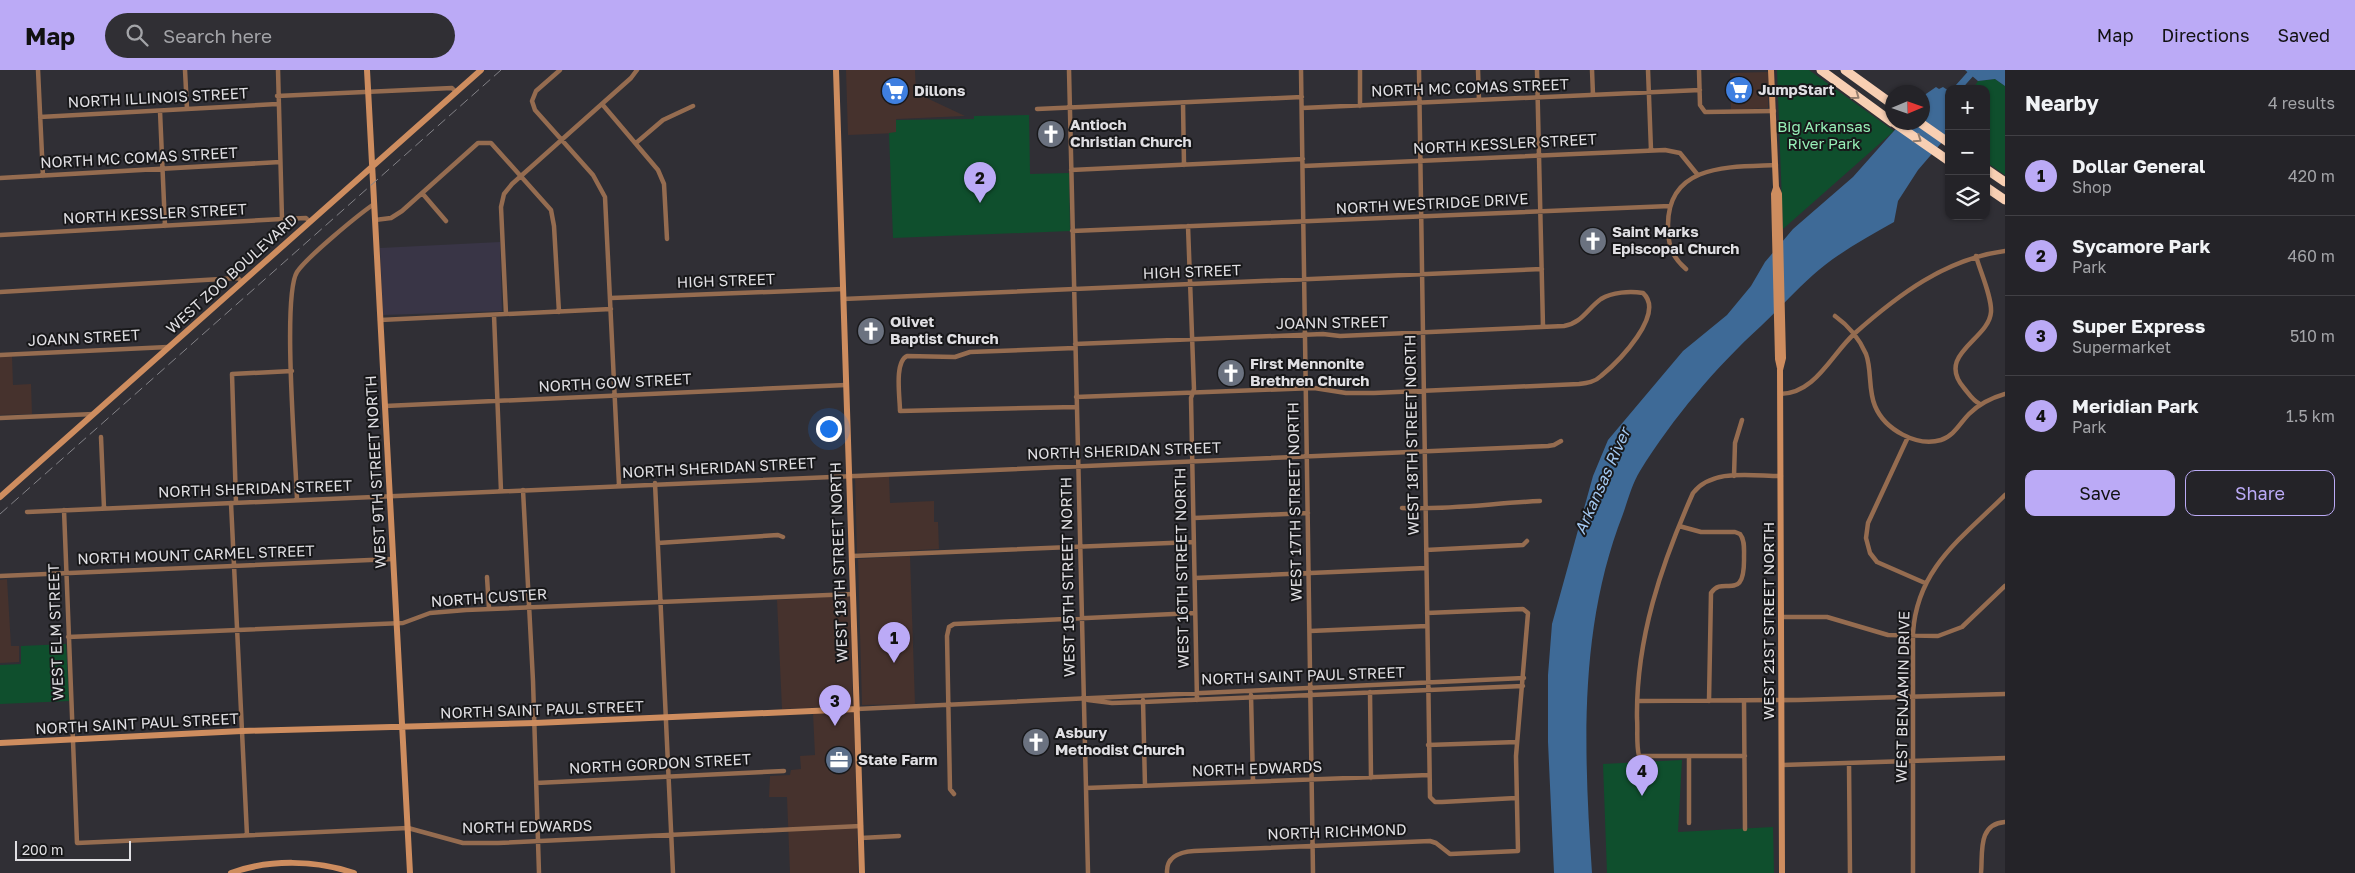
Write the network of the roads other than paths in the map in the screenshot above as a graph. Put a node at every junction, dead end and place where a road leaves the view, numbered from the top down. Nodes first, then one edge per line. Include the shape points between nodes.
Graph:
1 (38, 70) edge
2 (185, 70) edge
3 (278, 70) edge
4 (367, 70) edge
5 (481, 70) edge
6 (560, 70) edge
7 (636, 70) edge
8 (836, 70) edge
9 (1069, 70) edge
10 (1301, 70) edge
11 (1360, 70) edge
12 (1419, 70) edge
13 (1478, 70) edge
14 (1537, 70) edge
15 (1592, 70) edge
16 (1648, 70) edge
17 (1699, 70) edge
18 (1771, 70) edge
19 (1821, 70) edge
20 (1845, 70) edge
21 (1700, 90) junction
22 (368, 92) junction
23 (456, 92) junction
24 (1648, 93) junction
25 (1593, 95) junction
26 (278, 96) junction
27 (1302, 97) junction
28 (1537, 98) junction
29 (1885, 99) edge
30 (1479, 100) junction
31 (1182, 103) junction
32 (1420, 103) junction
33 (277, 104) junction
34 (602, 104) junction
35 (693, 106) dead end
36 (1360, 106) junction
37 (1070, 108) junction
38 (1302, 108) junction
39 (187, 109) junction
40 (1037, 109) dead end
41 (160, 111) junction
42 (1774, 111) junction
43 (40, 117) junction
44 (1885, 117) edge
45 (1903, 130) edge
46 (1930, 130) edge
47 (562, 140) junction
48 (1945, 140) edge
49 (636, 143) junction
50 (1650, 150) junction
51 (1539, 155) junction
52 (1302, 159) junction
53 (1945, 159) edge
54 (1421, 161) junction
55 (280, 162) junction
56 (1184, 165) junction
57 (1776, 165) junction
58 (1303, 166) junction
59 (372, 167) junction
60 (163, 169) junction
61 (1071, 170) junction
62 (1990, 172) edge
63 (1698, 174) junction
64 (43, 176) junction
65 (522, 176) junction
66 (0, 178) edge
67 (2005, 182) edge
68 (1990, 190) edge
69 (422, 193) junction
70 (2005, 200) edge
71 (374, 204) junction
72 (1670, 206) junction
73 (1540, 211) junction
74 (1422, 217) junction
75 (282, 219) junction
76 (375, 220) junction
77 (446, 221) dead end
78 (310, 222) junction
79 (1304, 222) junction
80 (165, 226) junction
81 (1188, 226) junction
82 (1072, 231) junction
83 (0, 235) edge
84 (667, 239) dead end
85 (2005, 252) edge
86 (1976, 256) junction
87 (1542, 269) junction
88 (1686, 269) dead end
89 (1422, 275) junction
90 (1304, 280) junction
91 (242, 282) junction
92 (1190, 285) junction
93 (843, 288) junction
94 (1074, 289) junction
95 (0, 292) edge
96 (611, 298) junction
97 (843, 299) junction
98 (611, 309) junction
99 (559, 312) junction
100 (494, 314) junction
101 (506, 314) junction
102 (1835, 316) dead end
103 (380, 320) junction
104 (1543, 327) junction
105 (1423, 333) junction
106 (1855, 334) junction
107 (1305, 335) junction
108 (1192, 339) junction
109 (1075, 346) junction
110 (169, 347) junction
111 (0, 355) edge
112 (292, 371) junction
113 (846, 385) junction
114 (1306, 388) junction
115 (1423, 391) junction
116 (1193, 392) junction
117 (1780, 394) junction
118 (2005, 394) edge
119 (615, 395) junction
120 (1076, 397) junction
121 (497, 400) junction
122 (1980, 404) junction
123 (385, 406) junction
124 (1076, 406) junction
125 (94, 414) junction
126 (0, 418) edge
127 (1742, 420) dead end
128 (101, 437) dead end
129 (1908, 437) junction
130 (1561, 441) dead end
131 (1424, 451) junction
132 (1307, 456) junction
133 (1192, 461) junction
134 (1078, 466) junction
135 (849, 475) junction
136 (1734, 476) junction
137 (1781, 476) junction
138 (655, 484) junction
139 (619, 485) junction
140 (523, 490) junction
141 (501, 491) junction
142 (2005, 495) edge
143 (390, 496) junction
144 (0, 497) edge
145 (298, 500) junction
146 (1540, 501) dead end
147 (234, 503) junction
148 (104, 508) junction
149 (1402, 508) dead end
150 (1425, 509) junction
151 (64, 510) junction
152 (27, 512) dead end
153 (1308, 513) junction
154 (1194, 518) junction
155 (1678, 526) junction
156 (783, 537) dead end
157 (1527, 541) dead end
158 (1194, 542) junction
159 (658, 543) junction
160 (1080, 547) junction
161 (1426, 550) junction
162 (852, 556) junction
163 (393, 559) junction
164 (234, 567) junction
165 (1426, 568) junction
166 (1309, 573) junction
167 (66, 574) junction
168 (0, 576) edge
169 (487, 578) dead end
170 (1195, 578) junction
171 (1925, 583) junction
172 (2005, 586) edge
173 (853, 594) junction
174 (661, 602) junction
175 (530, 608) junction
176 (488, 609) junction
177 (1195, 613) junction
178 (1427, 613) junction
179 (1781, 617) junction
180 (1081, 618) junction
181 (397, 623) junction
182 (1427, 626) junction
183 (237, 629) junction
184 (1310, 632) junction
185 (68, 637) junction
186 (1913, 637) junction
187 (1524, 678) junction
188 (1428, 684) junction
189 (1370, 686) junction
190 (1523, 686) junction
191 (1310, 688) junction
192 (1428, 690) junction
193 (1251, 691) junction
194 (1370, 692) junction
195 (1197, 693) junction
196 (2005, 694) edge
197 (1143, 695) junction
198 (1311, 695) junction
199 (1913, 697) junction
200 (1251, 698) junction
201 (1084, 699) junction
202 (1197, 700) junction
203 (1744, 700) junction
204 (1782, 700) junction
205 (1638, 701) junction
206 (1709, 701) junction
207 (1143, 702) junction
208 (948, 705) junction
209 (857, 709) junction
210 (667, 717) junction
211 (535, 723) junction
212 (402, 727) junction
213 (242, 731) junction
214 (73, 740) junction
215 (1517, 742) junction
216 (0, 743) edge
217 (1428, 745) junction
218 (1689, 756) junction
219 (1745, 756) junction
220 (2005, 758) edge
221 (1914, 761) junction
222 (1850, 763) junction
223 (1782, 765) junction
224 (784, 771) dead end
225 (1429, 775) junction
226 (669, 777) junction
227 (1371, 778) junction
228 (1312, 780) junction
229 (1253, 781) junction
230 (536, 782) junction
231 (1145, 786) junction
232 (1086, 788) junction
233 (954, 794) dead end
234 (1516, 798) junction
235 (2005, 822) edge
236 (1689, 823) dead end
237 (861, 826) junction
238 (408, 828) junction
239 (1745, 829) dead end
240 (247, 835) junction
241 (672, 835) junction
242 (899, 836) dead end
243 (861, 838) junction
244 (538, 841) junction
245 (76, 843) joint
246 (1313, 846) junction
247 (232, 873) edge
248 (354, 873) edge
249 (410, 873) edge
250 (539, 873) edge
251 (674, 873) edge
252 (862, 873) edge
253 (1088, 873) edge
254 (1167, 873) edge
255 (1313, 873) edge
256 (1782, 873) edge
257 (1850, 873) edge
258 (1913, 873) edge
259 (1981, 873) edge

1 - 43 street
2 - 39 street
3 - 26 street
4 - 22 street, WEST 9TH STREET NORTH
5 - 23 street, WEST ZOO BOULEVARD
6 - 47 street via 536,91 532,101 535,110
7 - 34 street
8 - 93 street, WEST 13TH STREET NORTH
9 - 37 street, WEST 15TH STREET NORTH
10 - 27 street, WEST 17TH STREET NORTH
11 - 36 street
12 - 32 street, WEST 18TH STREET NORTH
13 - 30 street
14 - 28 street
15 - 25 street
16 - 24 street
17 - 21 street
18 - 42 street, WEST 21ST STREET NORTH
19 -> 44 highway
20 - 29 highway
21 - 24 street, NORTH MC COMAS STREET
21 - 42 street via 1700,105 1708,113
22 - 23 street via 452,88
22 - 26 street
22 - 59 street, WEST 9TH STREET NORTH
23 - 59 street, WEST ZOO BOULEVARD
24 - 25 street, NORTH MC COMAS STREET
24 - 50 street
25 - 28 street, NORTH MC COMAS STREET
26 - 33 street
27 - 31 street
27 - 38 street, WEST 17TH STREET NORTH
28 - 30 street, NORTH MC COMAS STREET
28 - 51 street
30 - 32 street, NORTH MC COMAS STREET
31 - 37 street
31 - 56 street
32 - 36 street, NORTH MC COMAS STREET
32 - 54 street, WEST 18TH STREET NORTH
33 - 39 street, NORTH ILLINOIS STREET
33 - 55 street
34 - 47 street
34 - 49 street
35 - 49 street via 663,120
36 - 38 street, NORTH MC COMAS STREET
37 - 40 street
37 - 61 street, WEST 15TH STREET NORTH
38 - 52 street, WEST 17TH STREET NORTH
39 - 41 street, NORTH ILLINOIS STREET
41 - 43 street, NORTH ILLINOIS STREET
41 - 60 street
42 - 57 street, WEST 21ST STREET NORTH
43 - 64 street
45 -> 53 highway
46 - 48 highway
47 - 65 street
47 - 96 street via 598,182 605,197
49 - 84 street via 654,163 664,184
50 - 51 street, NORTH KESSLER STREET
50 - 63 street, NORTH KESSLER STREET via 1674,150
51 - 54 street, NORTH KESSLER STREET
51 - 73 street
52 - 56 street
52 - 58 street, WEST 17TH STREET NORTH
54 - 58 street, NORTH KESSLER STREET
54 - 74 street, WEST 18TH STREET NORTH
55 - 60 street, NORTH MC COMAS STREET
55 - 75 street
56 - 61 street
57 - 63 street via 1713,168
57 - 117 street, WEST 21ST STREET NORTH via 1783,358
58 - 79 street, WEST 17TH STREET NORTH
59 - 71 street, WEST 9TH STREET NORTH
59 - 78 street, WEST ZOO BOULEVARD
60 - 64 street, NORTH MC COMAS STREET
60 - 80 street
61 - 82 street, WEST 15TH STREET NORTH
62 - 67 highway
63 - 72 street via 1684,186
64 - 66 street, NORTH MC COMAS STREET
65 - 69 street via 495,145 483,142
65 - 99 street via 548,205 553,216
65 - 101 street via 504,194 501,207
68 - 70 highway
69 - 76 street via 396,216
69 - 77 street
71 - 76 street, WEST 9TH STREET NORTH
71 - 112 street via 298,272 292,290
72 - 73 street, NORTH WESTRIDGE DRIVE
72 - 88 street via 1668,238 1674,258
73 - 74 street, NORTH WESTRIDGE DRIVE
73 - 87 street
74 - 79 street, NORTH WESTRIDGE DRIVE
74 - 89 street, WEST 18TH STREET NORTH
75 - 78 street, NORTH KESSLER STREET via 306,218
75 - 80 street, NORTH KESSLER STREET
76 - 103 street, WEST 9TH STREET NORTH
78 - 91 street, WEST ZOO BOULEVARD
79 - 81 street, NORTH WESTRIDGE DRIVE
79 - 90 street, WEST 17TH STREET NORTH
80 - 83 street, NORTH KESSLER STREET
81 - 82 street, NORTH WESTRIDGE DRIVE
81 - 92 street, WEST 16TH STREET NORTH
82 - 94 street, WEST 15TH STREET NORTH
85 - 86 street
86 - 106 street via 1911,288
86 - 122 street via 1991,312 1987,324 1961,352 1957,368 1961,385
87 - 89 street, HIGH STREET
87 - 104 street
89 - 90 street, HIGH STREET
89 - 105 street, WEST 18TH STREET NORTH
90 - 92 street, HIGH STREET
90 - 107 street, WEST 17TH STREET NORTH
91 - 95 street via 238,278
91 - 110 street, WEST ZOO BOULEVARD
92 - 94 street, HIGH STREET
92 - 108 street, WEST 16TH STREET NORTH
93 - 96 street, HIGH STREET
93 - 97 street, WEST 13TH STREET NORTH
94 - 97 street, HIGH STREET
94 - 109 street, WEST 15TH STREET NORTH
96 - 98 street
97 - 113 street, WEST 13TH STREET NORTH
98 - 99 street
98 - 119 street
99 - 101 street
100 - 101 street
100 - 103 street
100 - 121 street
102 - 106 street
103 - 123 street, WEST 9TH STREET NORTH
104 - 105 street, JOANN STREET
104 - 115 street, JOANN STREET via 1579,322 1602,299 1617,294 1643,293 1650,303 1650,315 1635,339 1595,380 1579,384
105 - 107 street, JOANN STREET
105 - 115 street, WEST 18TH STREET NORTH
106 - 117 street via 1802,390
106 - 129 street via 1866,355 1875,406 1884,420
107 - 108 street, JOANN STREET
107 - 114 street, WEST 17TH STREET NORTH
108 - 109 street, JOANN STREET
108 - 116 street, WEST 16TH STREET NORTH
109 - 120 street, WEST 15TH STREET NORTH
109 - 124 street, JOANN STREET via 970,352 955,357 911,356 903,358 899,370 900,411
110 - 111 street, JOANN STREET
110 - 125 street, WEST ZOO BOULEVARD
112 - 145 street
112 - 147 street via 232,374
113 - 119 street, NORTH GOW STREET
113 - 135 street, WEST 13TH STREET NORTH
114 - 115 street via 1346,393
114 - 116 street
114 - 132 street, WEST 17TH STREET NORTH
115 - 131 street, WEST 18TH STREET NORTH
116 - 120 street
116 - 133 street, WEST 16TH STREET NORTH
117 - 137 street, WEST 21ST STREET NORTH
118 - 122 street
119 - 121 street, NORTH GOW STREET
119 - 139 street
120 - 124 street, WEST 15TH STREET NORTH
121 - 123 street, NORTH GOW STREET
121 - 141 street
122 - 129 street via 1942,440 1922,441
123 - 143 street, WEST 9TH STREET NORTH
124 - 134 street, WEST 15TH STREET NORTH
125 - 126 street
125 - 144 street, WEST ZOO BOULEVARD
127 - 136 street via 1735,443
128 - 148 street
129 - 171 street via 1868,523 1866,538 1870,553 1877,562
130 - 131 street, NORTH SHERIDAN STREET via 1554,446
131 - 132 street, NORTH SHERIDAN STREET
131 - 150 street, WEST 18TH STREET NORTH
132 - 133 street, NORTH SHERIDAN STREET
132 - 153 street, WEST 17TH STREET NORTH
133 - 134 street, NORTH SHERIDAN STREET
133 - 154 street, WEST 16TH STREET NORTH
134 - 135 street, NORTH SHERIDAN STREET
134 - 160 street, WEST 15TH STREET NORTH
135 - 138 street, NORTH SHERIDAN STREET
135 - 162 street, WEST 13TH STREET NORTH
136 - 137 street
136 - 155 street via 1711,478 1698,486
137 - 179 street, WEST 21ST STREET NORTH
138 - 139 street, NORTH SHERIDAN STREET
138 - 159 street
139 - 140 street, NORTH SHERIDAN STREET
140 - 141 street, NORTH SHERIDAN STREET
140 - 175 street
141 - 143 street, NORTH SHERIDAN STREET
142 - 171 street, WEST BENJAMIN DRIVE via 1943,557
143 - 145 street, NORTH SHERIDAN STREET
143 - 163 street, WEST 9TH STREET NORTH
145 - 147 street, NORTH SHERIDAN STREET
146 - 150 street
147 - 148 street, NORTH SHERIDAN STREET
147 - 164 street
148 - 151 street, NORTH SHERIDAN STREET
149 - 150 street
150 - 161 street, WEST 18TH STREET NORTH
151 - 152 street, NORTH SHERIDAN STREET
151 - 167 street, WEST ELM STREET
153 - 154 street
153 - 166 street, WEST 17TH STREET NORTH
154 - 158 street, WEST 16TH STREET NORTH
155 - 205 street via 1651,605
155 - 206 street via 1701,532 1734,532 1740,534 1744,542 1741,582 1717,588 1711,593
156 - 159 street
157 - 161 street via 1523,545
158 - 160 street
158 - 170 street, WEST 16TH STREET NORTH
159 - 174 street
160 - 162 street
160 - 180 street, WEST 15TH STREET NORTH
161 - 165 street, WEST 18TH STREET NORTH
162 - 173 street, WEST 13TH STREET NORTH
163 - 164 street, NORTH MOUNT CARMEL STREET
163 - 181 street, WEST 9TH STREET NORTH
164 - 167 street, NORTH MOUNT CARMEL STREET
164 - 183 street
165 - 166 street
165 - 178 street, WEST 18TH STREET NORTH
166 - 170 street
166 - 184 street, WEST 17TH STREET NORTH
167 - 168 street, NORTH MOUNT CARMEL STREET
167 - 185 street, WEST ELM STREET
169 - 176 street
170 - 177 street, WEST 16TH STREET NORTH
171 - 186 street, WEST BENJAMIN DRIVE via 1916,607
172 - 186 street via 1962,627 1938,636
173 - 174 street, NORTH CUSTER
173 - 209 street, WEST 13TH STREET NORTH
174 - 175 street, NORTH CUSTER
174 - 210 street
175 - 176 street, NORTH CUSTER
175 - 211 street
176 - 181 street, NORTH CUSTER via 430,613 416,620
177 - 180 street
177 - 195 street, WEST 16TH STREET NORTH
178 - 182 street, WEST 18TH STREET NORTH
178 - 187 street via 1521,609 1528,613
179 - 186 street via 1827,617 1888,635
179 - 204 street, WEST 21ST STREET NORTH
180 - 201 street, WEST 15TH STREET NORTH
180 - 208 street via 954,624 948,630
181 - 183 street, NORTH CUSTER
181 - 212 street, WEST 9TH STREET NORTH
182 - 184 street
182 - 188 street, WEST 18TH STREET NORTH
183 - 185 street, NORTH CUSTER
183 - 213 street
184 - 191 street, WEST 17TH STREET NORTH
185 - 214 street, WEST ELM STREET
186 - 199 street, WEST BENJAMIN DRIVE
187 - 188 street, NORTH SAINT PAUL STREET
187 - 190 street
188 - 189 street, NORTH SAINT PAUL STREET
188 - 192 street, WEST 18TH STREET NORTH
189 - 191 street, NORTH SAINT PAUL STREET
189 - 194 street
190 - 192 street, NORTH SAINT PAUL STREET
190 - 215 street
191 - 193 street, NORTH SAINT PAUL STREET
191 - 198 street, WEST 17TH STREET NORTH
192 - 194 street, NORTH SAINT PAUL STREET
192 - 217 street, WEST 18TH STREET NORTH
193 - 195 street, NORTH SAINT PAUL STREET
193 - 200 street
194 - 198 street, NORTH SAINT PAUL STREET
194 - 227 street
195 - 197 street, NORTH SAINT PAUL STREET
195 - 202 street, WEST 16TH STREET NORTH
196 - 199 street
197 - 201 street, NORTH SAINT PAUL STREET
197 - 207 street
198 - 200 street, NORTH SAINT PAUL STREET
198 - 228 street, WEST 17TH STREET NORTH
199 - 204 street
199 - 221 street, WEST BENJAMIN DRIVE
200 - 202 street, NORTH SAINT PAUL STREET
200 - 229 street
201 - 207 street, NORTH SAINT PAUL STREET via 1112,703
201 - 208 street, NORTH SAINT PAUL STREET
201 - 232 street, WEST 15TH STREET NORTH
202 - 207 street, NORTH SAINT PAUL STREET
203 - 204 street
203 - 206 street
203 - 219 street
204 - 223 street, WEST 21ST STREET NORTH
205 - 206 street
205 - 218 street via 1639,756
207 - 231 street
208 - 209 street, NORTH SAINT PAUL STREET
208 - 233 street via 950,789
209 - 210 street, NORTH SAINT PAUL STREET
209 - 237 street, WEST 13TH STREET NORTH
210 - 211 street, NORTH SAINT PAUL STREET
210 - 226 street
211 - 212 street, NORTH SAINT PAUL STREET
211 - 230 street
212 - 213 street, NORTH SAINT PAUL STREET
212 - 238 street, WEST 9TH STREET NORTH
213 - 214 street, NORTH SAINT PAUL STREET
213 - 240 street
214 - 216 street, NORTH SAINT PAUL STREET
214 - 245 street, WEST ELM STREET
215 - 217 street
215 - 234 street
217 - 225 street, WEST 18TH STREET NORTH
218 - 219 street
218 - 236 street
219 - 239 street
220 - 221 street
221 - 222 street
221 - 258 street, WEST BENJAMIN DRIVE
222 - 223 street
222 - 257 street
223 - 256 street, WEST 21ST STREET NORTH
224 - 226 street, NORTH GORDON STREET
225 - 227 street, NORTH EDWARDS
225 - 234 street, WEST 18TH STREET NORTH via 1432,800
226 - 230 street, NORTH GORDON STREET
226 - 241 street
227 - 228 street, NORTH EDWARDS
228 - 229 street, NORTH EDWARDS
228 - 246 street, WEST 17TH STREET NORTH
229 - 231 street, NORTH EDWARDS
230 - 244 street
231 - 232 street, NORTH EDWARDS
232 - 253 street, WEST 15TH STREET NORTH
234 - 246 street, NORTH RICHMOND via 1518,851 1450,854 1430,841
235 - 259 street via 1994,825 1984,836
237 - 241 street, NORTH EDWARDS
237 - 243 street, WEST 13TH STREET NORTH
238 - 240 street, NORTH EDWARDS
238 - 244 street, NORTH EDWARDS via 463,843
238 - 249 street, WEST 9TH STREET NORTH
240 - 245 street, NORTH EDWARDS
241 - 244 street, NORTH EDWARDS
241 - 251 street
242 - 243 street
243 - 252 street, WEST 13TH STREET NORTH
244 - 250 street
246 - 254 street, NORTH RICHMOND via 1184,852 1172,857
246 - 255 street, WEST 17TH STREET NORTH
247 - 248 street via 249,866 294,863

